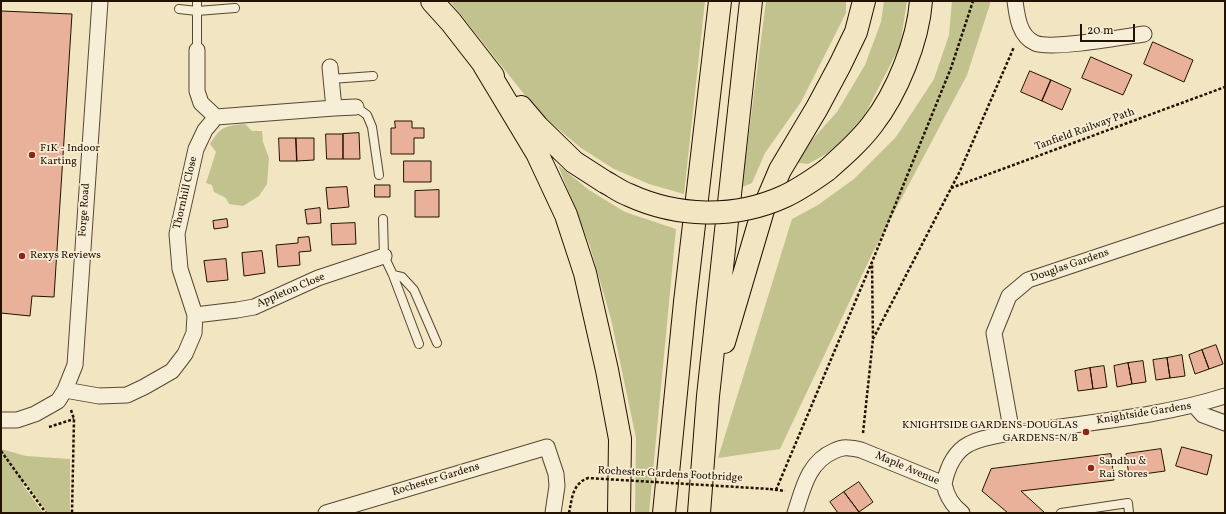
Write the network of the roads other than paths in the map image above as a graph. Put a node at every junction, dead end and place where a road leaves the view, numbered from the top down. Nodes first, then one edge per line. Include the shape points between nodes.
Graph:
1 (100, 1) edge
2 (197, 1) edge
3 (432, 1) edge
4 (720, 1) edge
5 (750, 1) edge
6 (864, 1) edge
7 (921, 1) edge
8 (1015, 1) edge
9 (235, 8) dead end
10 (179, 9) dead end
11 (197, 11) junction
12 (1144, 34) dead end
13 (197, 50) joint
14 (484, 65) junction
15 (330, 73) joint
16 (373, 76) dead end
17 (356, 107) joint
18 (334, 108) junction
19 (216, 117) junction
20 (379, 175) dead end
21 (1225, 214) edge
22 (383, 219) dead end
23 (384, 256) junction
24 (393, 275) junction
25 (195, 315) junction
26 (437, 343) dead end
27 (418, 344) dead end
28 (65, 390) junction
29 (708, 396) junction
30 (1225, 396) edge
31 (1195, 406) junction
32 (1, 420) edge
33 (1225, 423) edge
34 (1012, 434) junction
35 (944, 484) junction
36 (326, 513) edge
37 (553, 513) edge
38 (619, 513) edge
39 (664, 513) edge
40 (699, 513) edge
41 (795, 513) edge
42 (962, 513) edge
43 (1061, 513) edge
44 (1129, 513) edge

1 - 28 street, Forge Road via 75,365
2 - 11 lane
3 - 14 highway
4 - 39 highway
5 - 29 highway
6 - 29 highway via 856,32 843,59 780,170 763,210
7 - 14 highway, bridge via 906,65 872,124 849,150 827,170 782,198 731,212 704,213 672,209 628,195 605,182 574,162 538,127
8 - 12 street via 1021,30 1034,43 1061,45
9 - 11 lane
10 - 11 lane
11 - 13 lane
13 - 19 street via 197,91 201,103
14 - 38 highway via 537,153 566,215 585,272 620,438
15 - 16 lane
15 - 18 street
17 - 18 street
17 - 20 lane via 367,115 372,127
18 - 19 street
19 - 25 street, Thornhill Close via 205,130 196,149 177,234 180,269
21 - 34 street, Douglas Gardens via 1028,280 1010,296 994,333
22 - 23 lane
23 - 24 lane
23 - 25 street, Appleton Close via 318,278 254,307
24 - 26 lane via 402,277 414,290
24 - 27 lane
25 - 28 street, Thornhill Close via 194,332 185,354 172,370 144,387 127,395 99,396
28 - 32 street, Forge Road via 58,401 35,414 18,420
29 - 40 highway
30 - 31 street, Knightside Gardens
31 - 33 street via 1203,415
31 - 34 street, Knightside Gardens
34 - 35 street, Knightside Gardens via 981,439 958,452 946,472
35 - 41 street, Maple Avenue via 861,450 838,449 829,453 812,468
35 - 42 street, Maple Avenue via 946,494
36 - 37 street, Rochester Gardens via 547,447 556,474
43 - 44 lane via 1128,502

